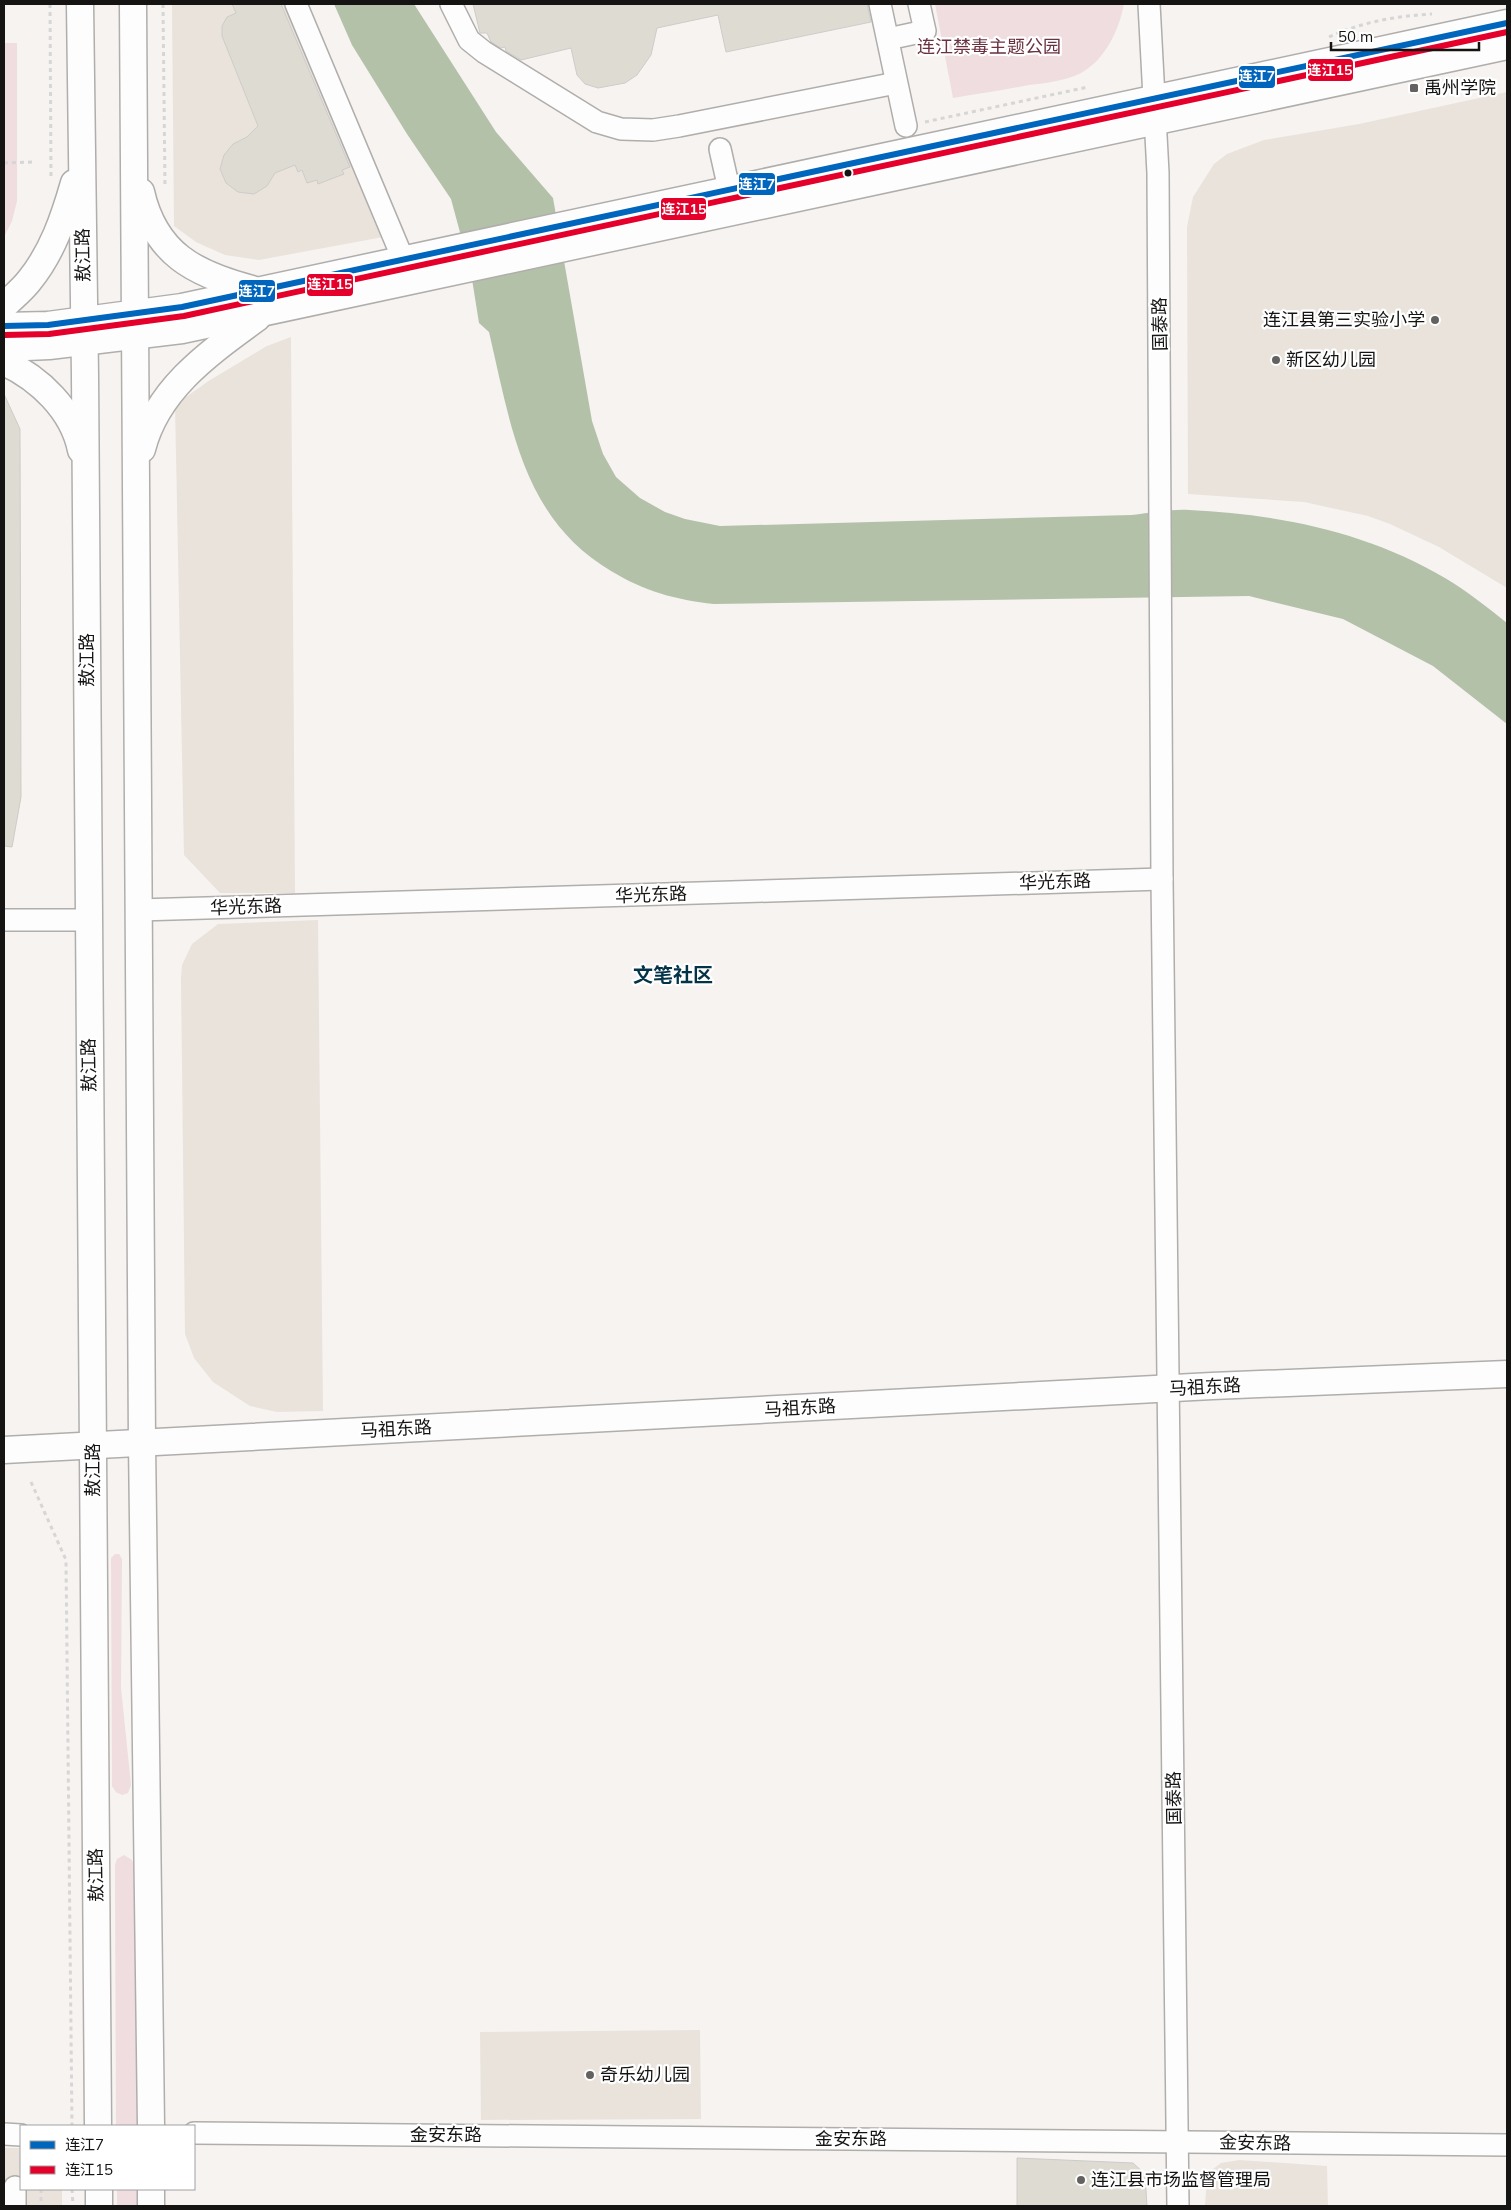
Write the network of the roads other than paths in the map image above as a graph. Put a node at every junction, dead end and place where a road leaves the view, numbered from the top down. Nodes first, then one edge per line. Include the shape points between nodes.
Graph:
1 (80, 4) edge
2 (133, 4) edge
3 (296, 4) edge
4 (451, 4) edge
5 (880, 4) edge
6 (919, 4) edge
7 (1149, 4) edge
8 (1507, 23) edge
9 (888, 39) junction
10 (1507, 46) edge
11 (896, 83) junction
12 (1155, 110) junction
13 (906, 126) dead end
14 (82, 133) junction
15 (134, 136) junction
16 (720, 149) dead end
17 (729, 189) junction
18 (564, 236) junction
19 (463, 258) junction
20 (403, 259) junction
21 (261, 301) junction
22 (4, 306) edge
23 (136, 325) junction
24 (4, 326) edge
25 (84, 332) junction
26 (4, 348) edge
27 (4, 362) edge
28 (86, 470) junction
29 (136, 474) junction
30 (1162, 879) junction
31 (139, 910) junction
32 (4, 920) edge
33 (88, 920) junction
34 (1507, 1374) edge
35 (1169, 1389) junction
36 (142, 1443) junction
37 (94, 1446) junction
38 (4, 1450) edge
39 (98, 2125) edge
40 (151, 2125) edge
41 (195, 2133) edge
42 (4, 2134) edge
43 (20, 2134) edge
44 (1178, 2142) junction
45 (1507, 2145) edge
46 (99, 2190) edge
47 (151, 2190) edge
48 (99, 2206) edge
49 (151, 2206) edge
50 (1178, 2206) edge

1 - 14 main road, 敖江路
2 - 15 main road
3 - 20 street
4 - 11 street via 469,40 484,52 597,122 621,129 653,130 679,126
5 - 9 street
6 - 9 street via 925,31
7 - 12 street, 国泰路
8 - 12 main road
9 - 11 street
10 - 12 main road
11 - 13 street
12 - 17 main road
12 - 18 main road
12 - 30 street, 国泰路 via 1162,495
14 - 22 main road via 74,185 51,247 29,282
14 - 25 main road, 敖江路
15 - 21 main road via 145,210 166,246 183,261
15 - 23 main road
16 - 17 street
17 - 18 main road
18 - 19 main road
19 - 20 main road
19 - 21 main road
20 - 21 main road
21 - 23 main road via 182,330
21 - 29 main road via 158,408 146,433
23 - 25 main road
23 - 29 main road
24 - 25 main road via 48,325
25 - 26 main road
25 - 28 main road, 敖江路
27 - 28 main road via 28,375 63,408 79,440
28 - 33 main road, 敖江路
29 - 31 main road
30 - 31 street, 华光东路
30 - 35 street, 国泰路
31 - 36 main road
32 - 33 street
33 - 37 main road, 敖江路
34 - 35 main road, 马祖东路
35 - 36 main road, 马祖东路
35 - 44 street, 国泰路
36 - 37 main road, 马祖东路
36 - 40 main road
37 - 38 main road, 马祖东路
37 - 39 main road, 敖江路
41 - 44 street, 金安东路
42 - 43 street
44 - 45 street, 金安东路
44 - 50 street, 国泰路
46 - 48 main road
47 - 49 main road

